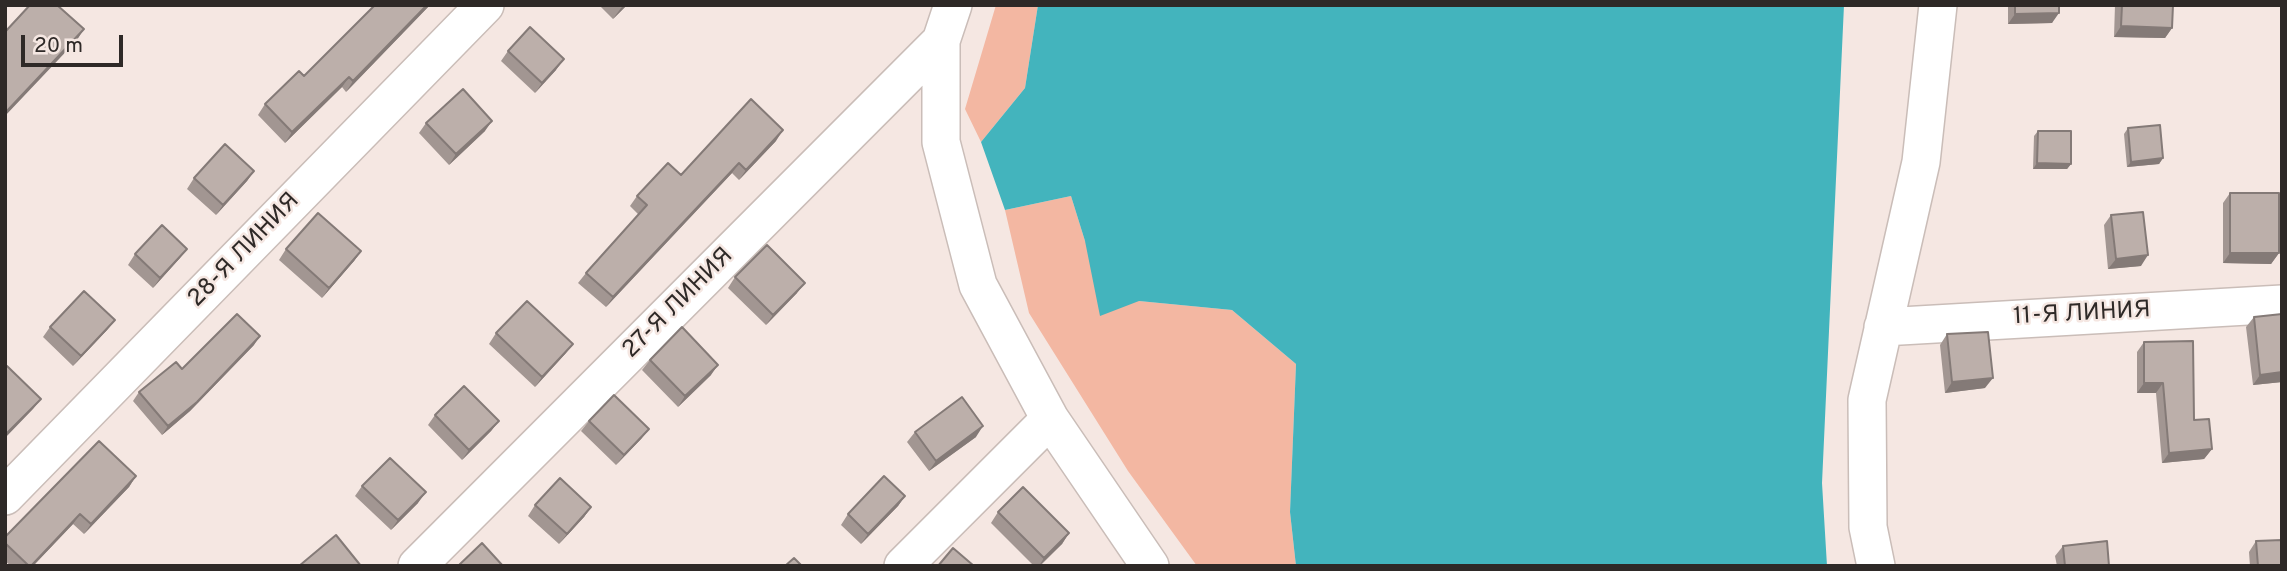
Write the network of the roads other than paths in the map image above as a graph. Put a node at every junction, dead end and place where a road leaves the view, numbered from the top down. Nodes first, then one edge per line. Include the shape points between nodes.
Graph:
1 (485, 5) edge
2 (953, 5) edge
3 (1938, 5) edge
4 (941, 41) junction
5 (2282, 304) edge
6 (1883, 327) junction
7 (1051, 419) junction
8 (5, 496) edge
9 (417, 566) edge
10 (903, 566) edge
11 (1150, 566) edge
12 (1876, 566) edge

1 - 8 street, 28-Я ЛИНИЯ
2 - 4 street
3 - 6 street via 1921,162
4 - 7 street via 941,142 978,285
4 - 9 street, 27-Я ЛИНИЯ
5 - 6 street, 11-Я ЛИНИЯ
6 - 12 street via 1867,400 1868,527
7 - 10 street
7 - 11 street

